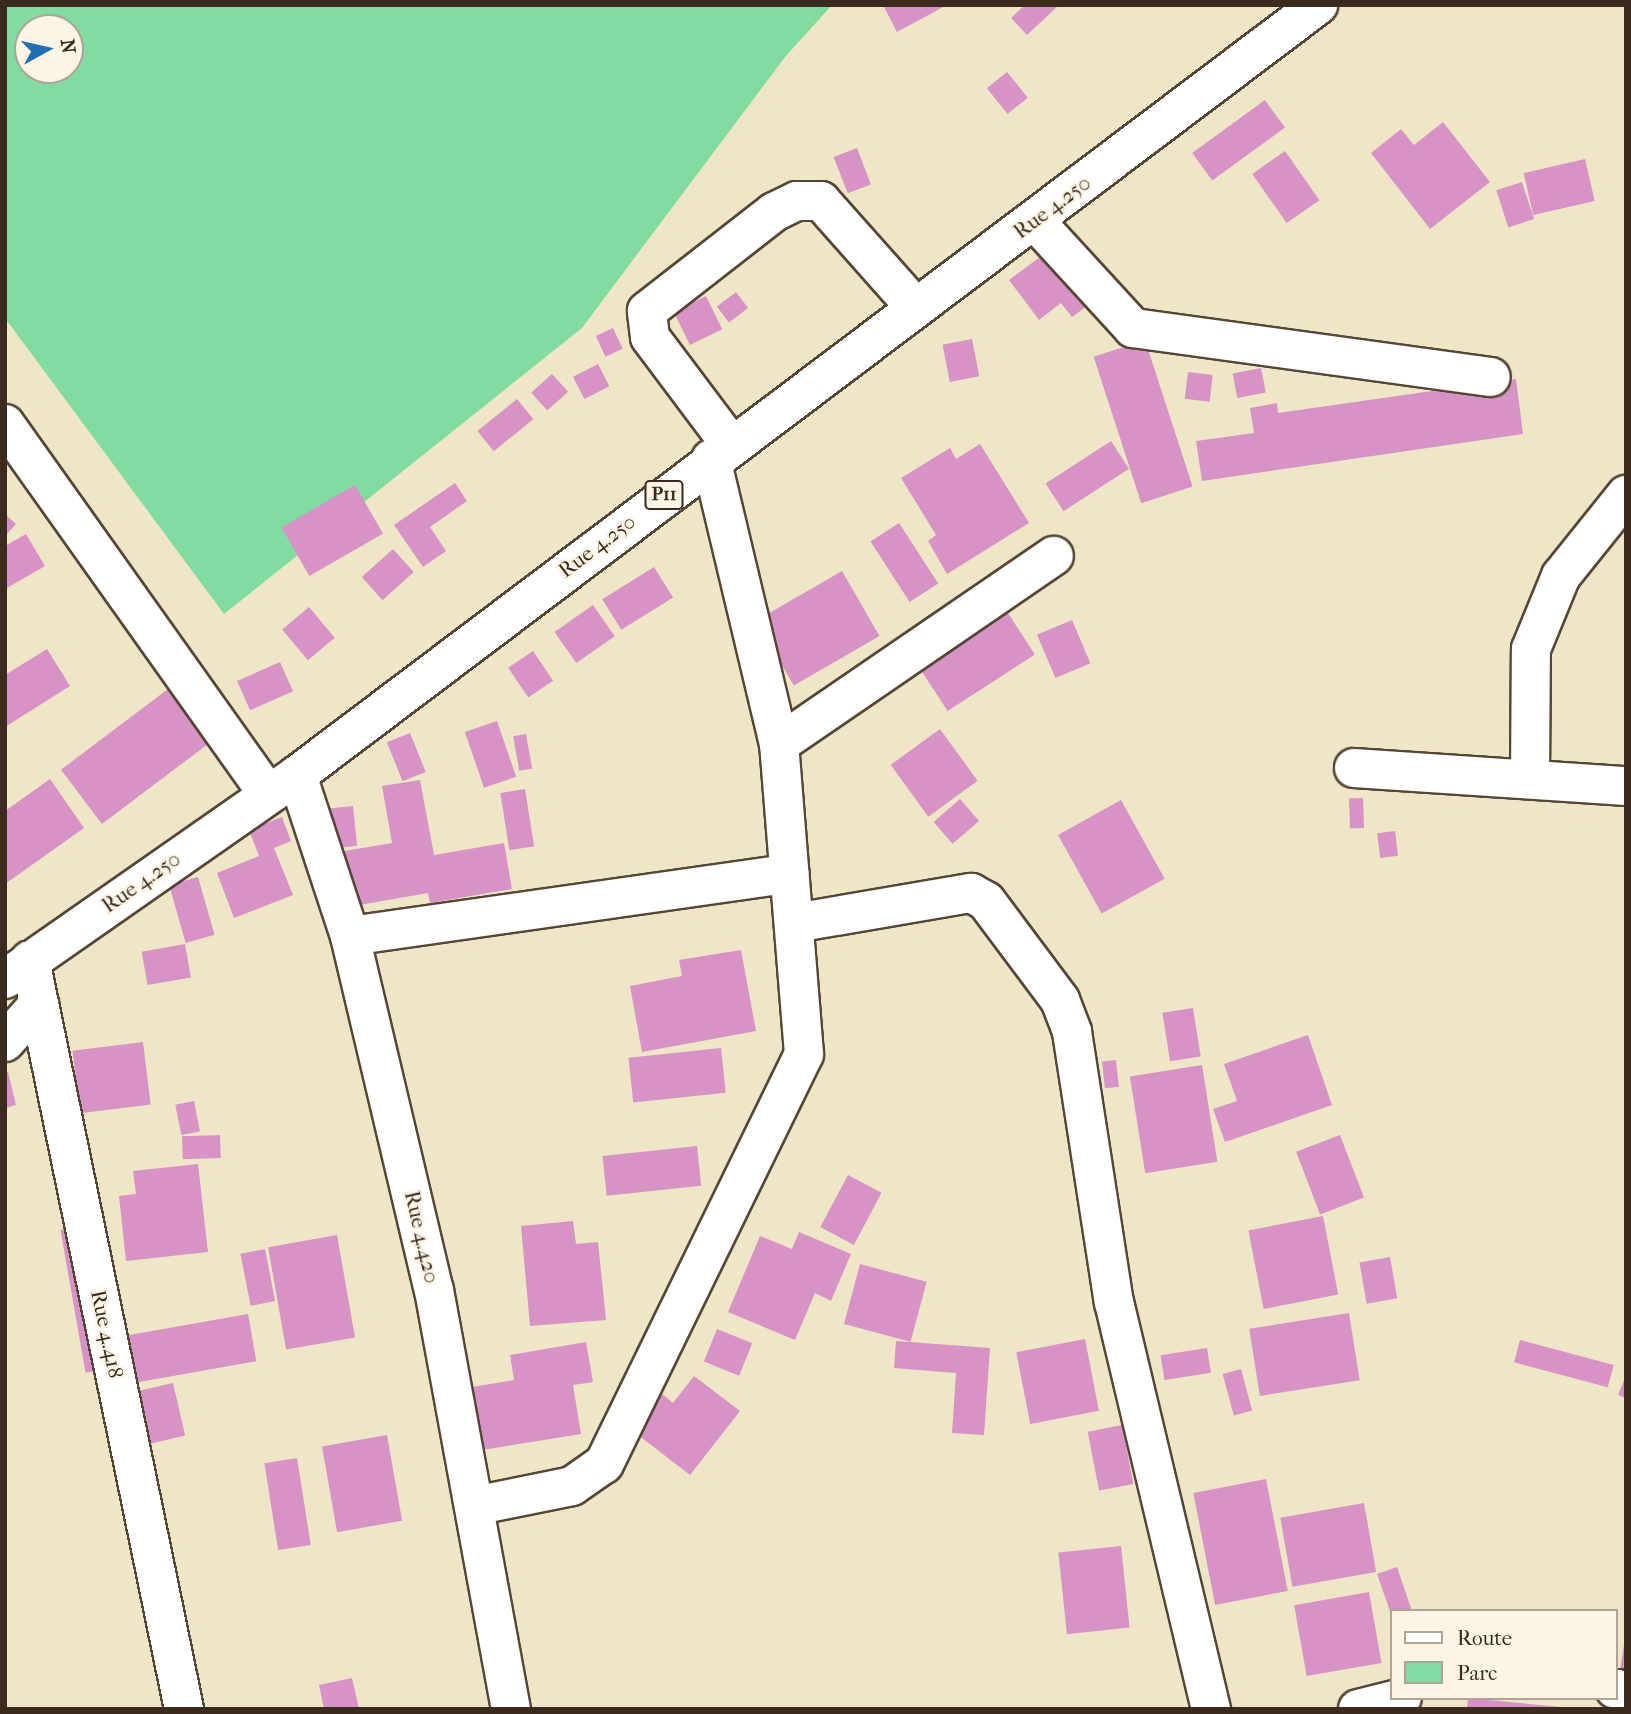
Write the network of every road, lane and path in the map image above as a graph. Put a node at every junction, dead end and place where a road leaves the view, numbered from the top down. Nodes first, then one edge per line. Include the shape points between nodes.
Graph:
1 (1318, 5) edge
2 (1035, 221) junction
3 (916, 308) junction
4 (1491, 377) dead end
5 (5, 425) edge
6 (721, 452) junction
7 (1626, 495) edge
8 (1054, 556) dead end
9 (779, 744) junction
10 (1353, 768) dead end
11 (1530, 779) junction
12 (283, 784) junction
13 (1626, 786) edge
14 (790, 873) junction
15 (795, 923) junction
16 (350, 936) junction
17 (18, 969) edge
18 (39, 1004) junction
19 (5, 1042) edge
20 (474, 1506) junction
21 (1394, 1700) edge
22 (184, 1709) edge
23 (511, 1709) edge
24 (1211, 1709) edge
25 (1358, 1709) edge

1 - 2 street, Rue 4.250 / P11
2 - 3 street, Rue 4.250 / P11
2 - 4 street via 1133,328
3 - 6 street, Rue 4.250 / P11
3 - 6 street via 821,201 797,201 774,212 647,311 650,337
5 - 12 street, Rue 4.420
6 - 9 street
6 - 12 street, Rue 4.250 / P11
7 - 11 street via 1561,576 1531,649
8 - 9 street
9 - 14 street
10 - 11 street
11 - 13 street
12 - 16 street, Rue 4.420
12 - 17 street, Rue 4.250 / P11
14 - 15 street
14 - 16 street
15 - 20 street via 804,1054 604,1464 572,1486
15 - 24 street via 971,893 986,901 1060,1000 1072,1032 1114,1302
16 - 20 street, Rue 4.420 via 434,1290
17 - 18 street, Rue 4.418
18 - 19 street
18 - 22 street, Rue 4.418
20 - 23 street, Rue 4.420
21 - 25 street

